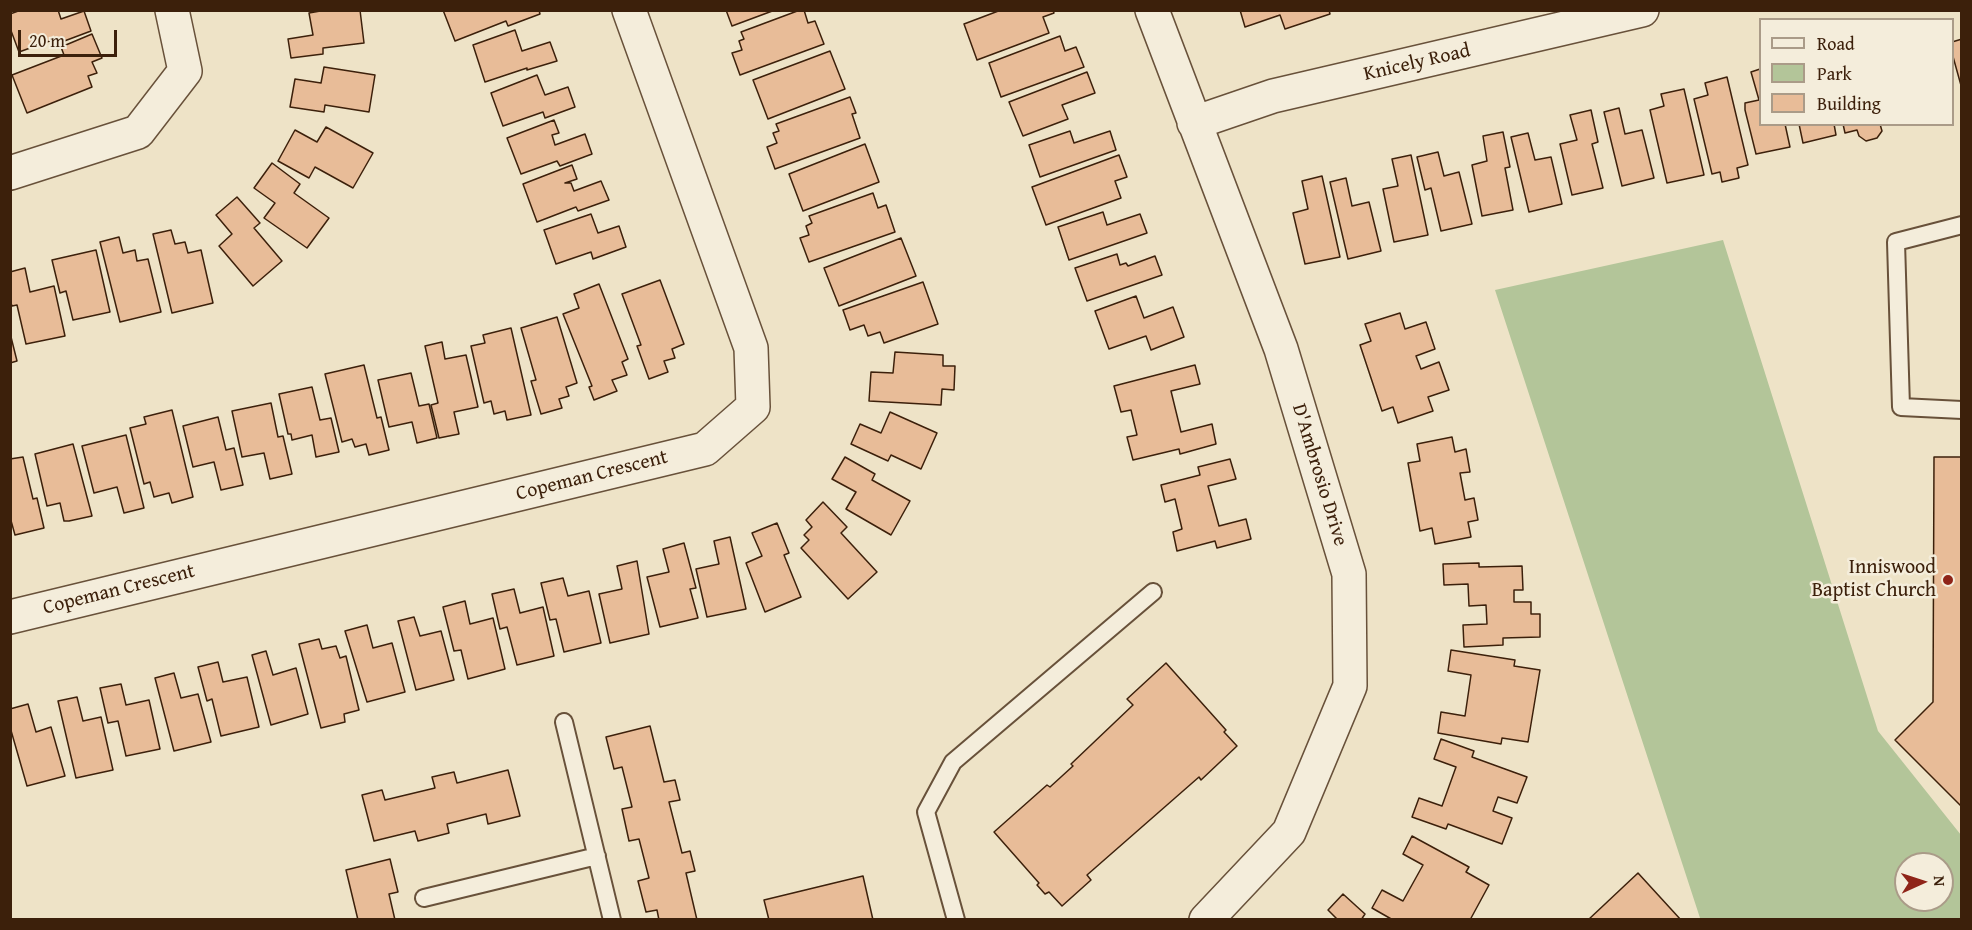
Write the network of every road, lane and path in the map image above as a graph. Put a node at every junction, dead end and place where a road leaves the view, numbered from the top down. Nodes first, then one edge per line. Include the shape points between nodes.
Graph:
1 (172, 10) edge
2 (629, 10) edge
3 (1152, 10) edge
4 (1636, 11) edge
5 (1194, 123) junction
6 (10, 173) edge
7 (1962, 225) edge
8 (1962, 410) edge
9 (1152, 592) dead end
10 (10, 617) edge
11 (564, 722) dead end
12 (597, 856) junction
13 (424, 898) dead end
14 (612, 920) edge
15 (956, 920) edge
16 (1206, 920) edge

1 - 6 street via 185,70 138,132
2 - 10 street, Copeman Crescent via 751,348 753,407 705,448
3 - 5 street, D'Ambrosio Drive
4 - 5 street, Knicely Road via 1273,96
5 - 16 street, D'Ambrosio Drive via 1281,349 1349,574 1350,686 1289,832
7 - 8 lane via 1896,242 1901,407
9 - 15 lane via 953,762 926,812
11 - 12 lane
12 - 13 lane
12 - 14 lane

